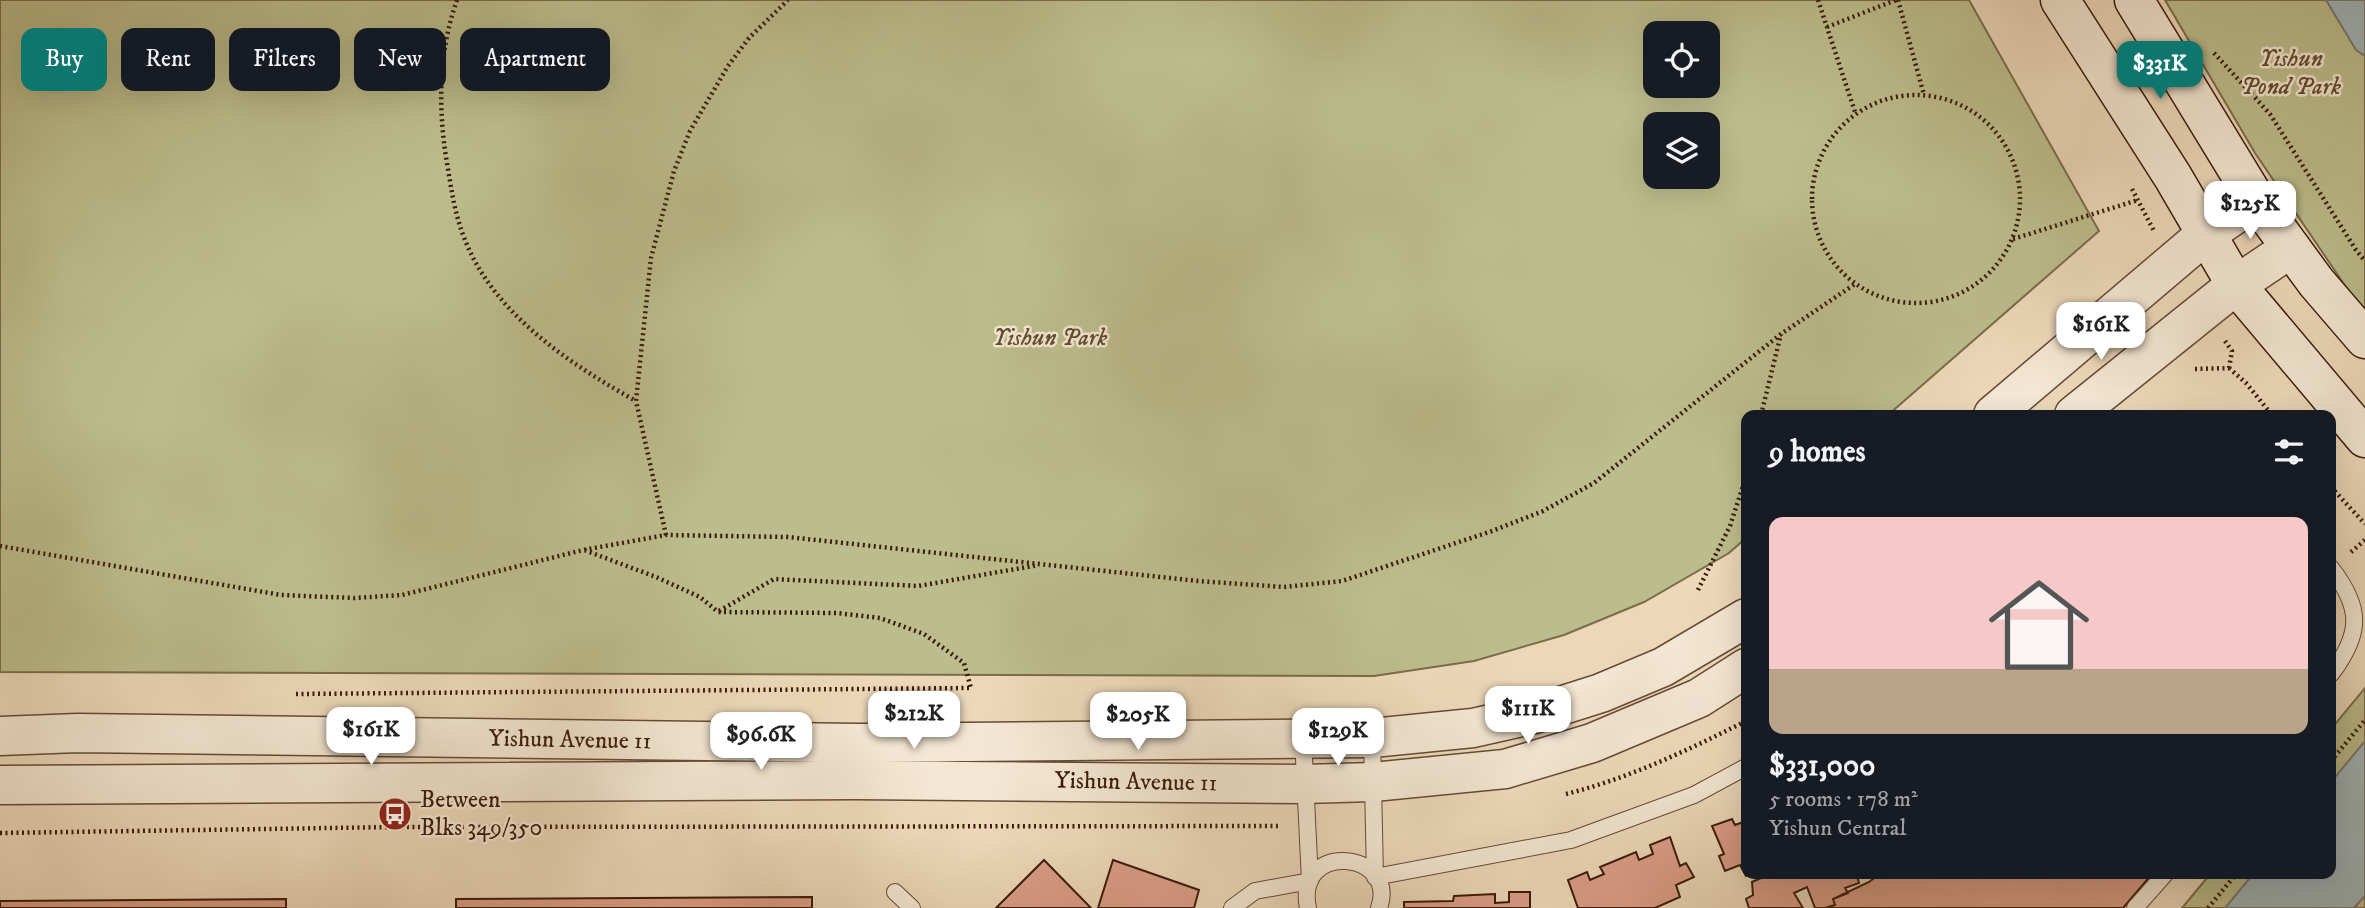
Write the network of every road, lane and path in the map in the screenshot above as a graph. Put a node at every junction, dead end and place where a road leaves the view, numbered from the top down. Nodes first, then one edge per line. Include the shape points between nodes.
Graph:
1 (457, 0) edge
2 (788, 0) edge
3 (1818, 0) edge
4 (1897, 0) edge
5 (2060, 0) edge
6 (2134, 0) edge
7 (1826, 27) junction
8 (2209, 47) dead end
9 (1924, 95) junction
10 (1855, 112) junction
11 (2138, 200) dead end
12 (2256, 200) junction
13 (2205, 235) junction
14 (2012, 240) junction
15 (2291, 248) junction
16 (2365, 261) edge
17 (1855, 284) junction
18 (2236, 285) junction
19 (1781, 334) junction
20 (2365, 339) edge
21 (2229, 368) dead end
22 (636, 401) junction
23 (1762, 410) edge
24 (1999, 410) edge
25 (2080, 410) edge
26 (2268, 410) edge
27 (2365, 438) edge
28 (1741, 492) edge
29 (2336, 492) edge
30 (2365, 524) edge
31 (666, 535) junction
32 (0, 546) edge
33 (583, 550) junction
34 (1044, 564) junction
35 (2336, 575) edge
36 (1698, 590) dead end
37 (718, 612) junction
38 (1741, 621) edge
39 (2336, 666) edge
40 (1741, 671) edge
41 (293, 694) dead end
42 (2365, 720) edge
43 (0, 736) edge
44 (1303, 738) junction
45 (1372, 738) junction
46 (2336, 755) edge
47 (1741, 770) edge
48 (1373, 782) junction
49 (1304, 784) junction
50 (0, 785) edge
51 (1375, 877) junction
52 (2161, 879) edge
53 (2232, 879) edge
54 (1310, 881) junction
55 (895, 892) dead end
56 (912, 908) edge
57 (1232, 908) edge
58 (1308, 908) edge
59 (1379, 908) edge
60 (2135, 908) edge
61 (2208, 908) edge

1 - 22 path via 445,51 440,106 455,212 466,243 499,296 520,318 571,363
2 - 22 path via 728,66 690,131 674,170 651,258
3 - 7 path
4 - 7 path
4 - 9 path
5 - 13 street
6 - 12 street
7 - 10 path
8 - 16 path via 2270,114
9 - 10 path via 1891,98
9 - 14 path via 1956,102 1984,119 2005,144 2018,175 2020,208
10 - 17 path via 1836,131 1820,158 1812,188 1813,219 1823,248
11 - 14 path
12 - 13 street
12 - 15 street
13 - 18 street
13 - 24 street
14 - 17 path via 1993,269 1966,290 1934,302 1899,302
15 - 18 street
15 - 20 street
17 - 19 path
18 - 25 street
18 - 27 street
19 - 23 path
19 - 34 path via 1594,483 1530,516 1342,580 1284,587
21 - 26 path
22 - 31 path
28 - 36 path via 1730,526
29 - 30 path
31 - 33 path
31 - 34 path via 788,537
32 - 33 path via 281,595 354,598 402,595
33 - 37 path via 700,597
34 - 37 path via 918,586 774,579
35 - 39 lane via 2355,610 2353,638
37 - 41 path via 880,618 924,634 964,663 971,688
38 - 45 street, Yishun Avenue 11 via 1663,667 1535,714 1473,728
40 - 48 street, Yishun Avenue 11 via 1699,698 1592,743 1505,769
42 - 46 path
43 - 44 street, Yishun Avenue 11 via 78,733 858,743
44 - 45 street, Yishun Avenue 11
44 - 49 lane
45 - 48 lane
47 - 51 lane via 1694,795 1571,840
48 - 49 street, Yishun Avenue 11
48 - 51 lane
49 - 50 street, Yishun Avenue 11 via 843,780
49 - 54 lane
51 - 54 lane via 1368,868 1347,859 1326,864
51 - 59 lane via 1380,888
52 - 60 lane
53 - 61 path
54 - 57 lane via 1255,891
54 - 58 lane
55 - 56 lane

